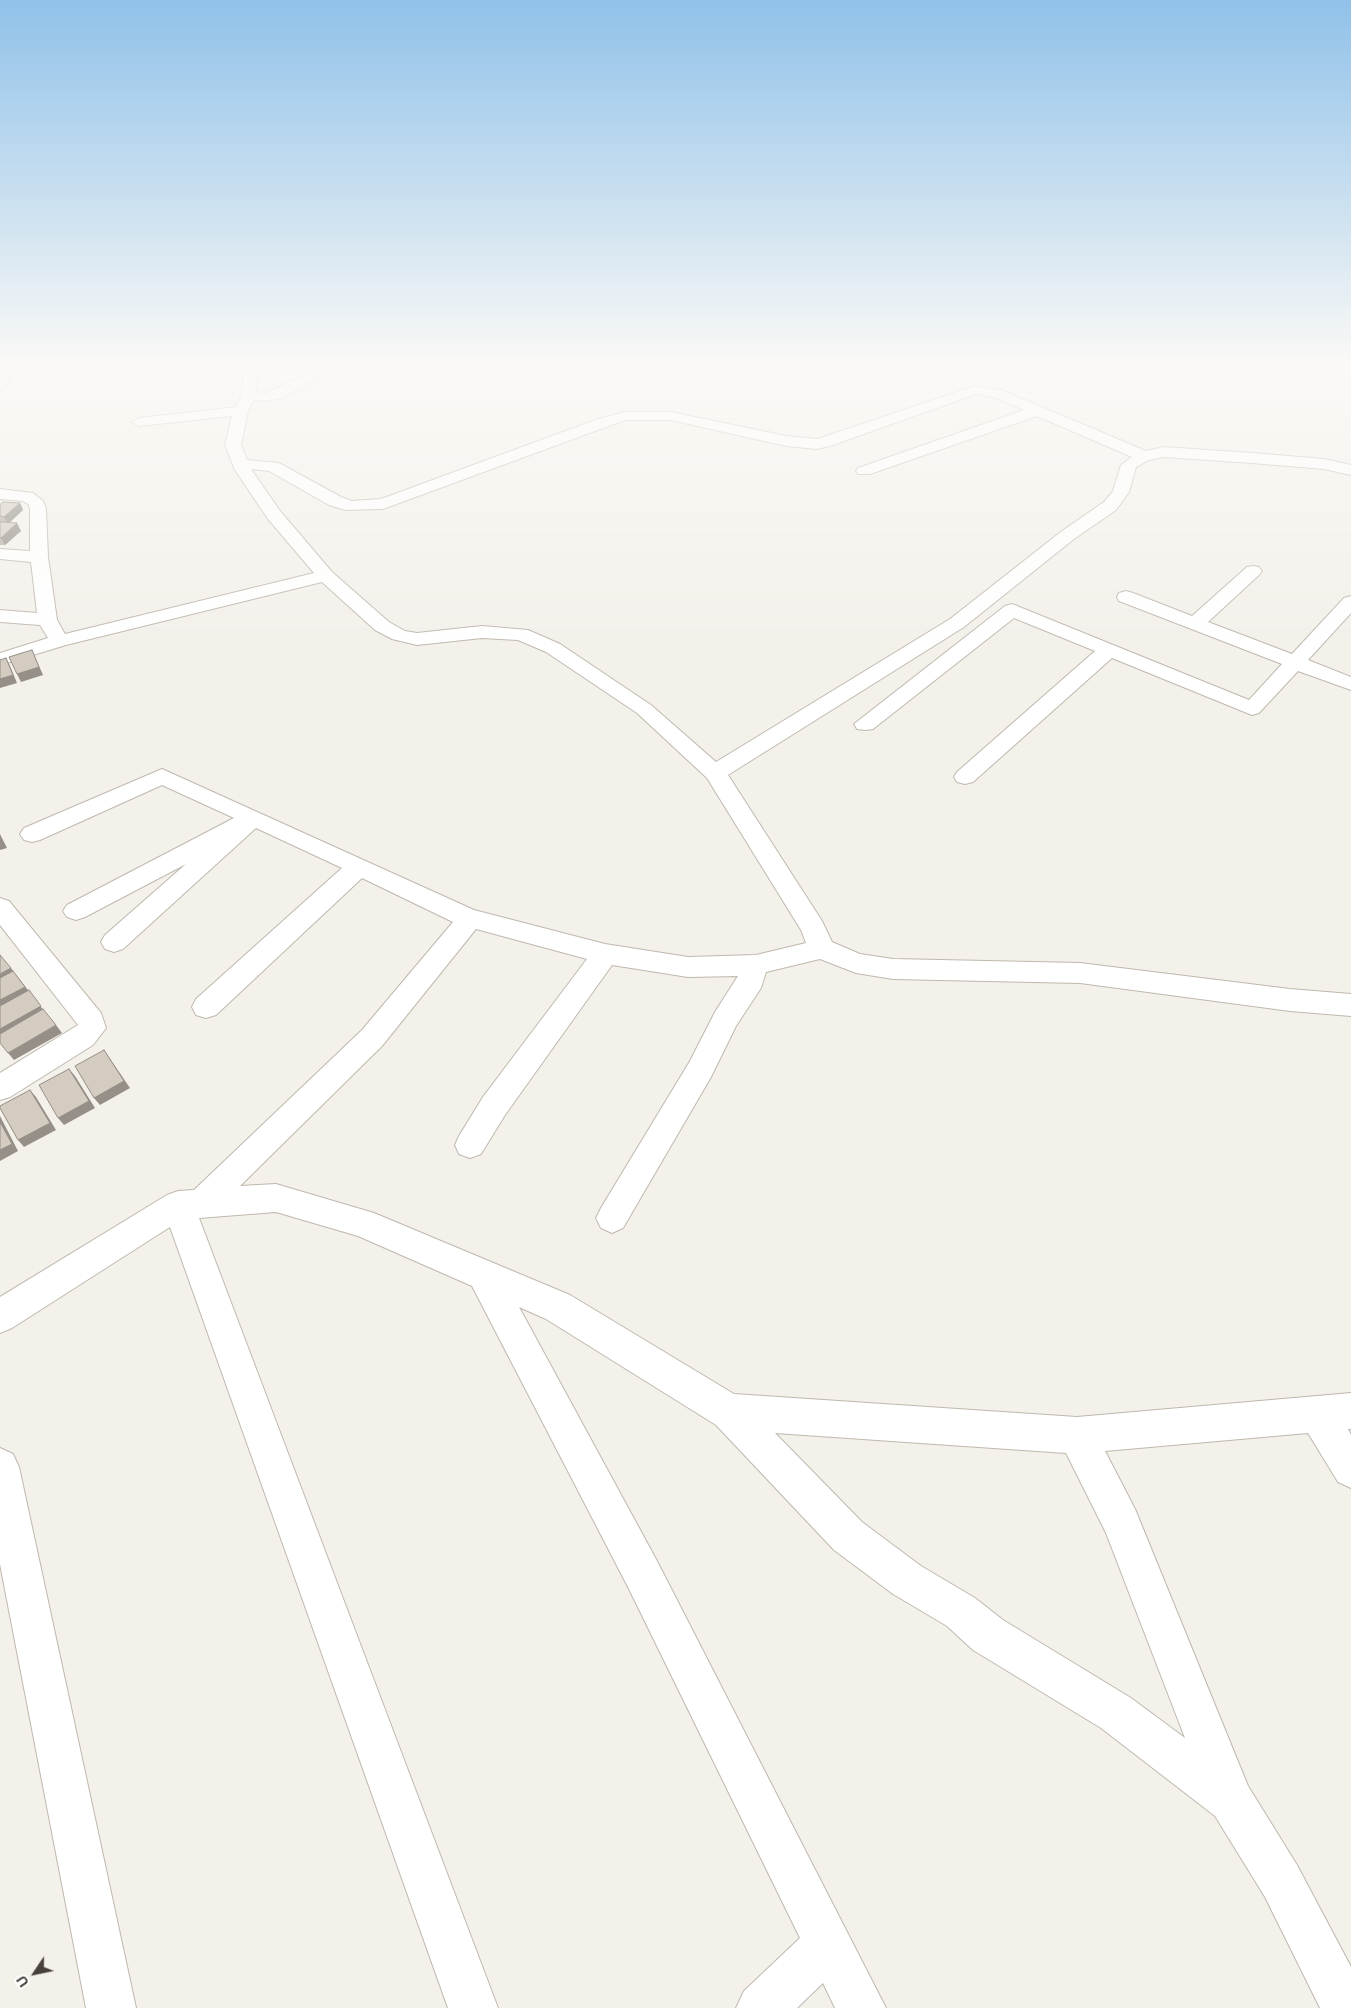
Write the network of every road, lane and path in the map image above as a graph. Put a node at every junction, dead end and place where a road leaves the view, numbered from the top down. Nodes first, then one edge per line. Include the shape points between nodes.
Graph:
1 (238, 459) edge
2 (505, 459) edge
3 (899, 459) edge
4 (1140, 459) edge
5 (1260, 459) edge
6 (240, 464) junction
7 (1351, 470) edge
8 (864, 471) dead end
9 (0, 494) edge
10 (0, 554) edge
11 (39, 557) junction
12 (1254, 571) dead end
13 (326, 576) junction
14 (1126, 597) dead end
15 (1351, 602) edge
16 (0, 616) edge
17 (46, 620) junction
18 (1195, 624) junction
19 (59, 641) junction
20 (1109, 650) junction
21 (0, 658) edge
22 (1295, 662) junction
23 (1351, 684) edge
24 (865, 724) dead end
25 (715, 773) junction
26 (965, 777) dead end
27 (252, 819) junction
28 (32, 834) dead end
29 (359, 866) junction
30 (0, 907) edge
31 (76, 911) dead end
32 (470, 919) junction
33 (114, 942) dead end
34 (822, 949) junction
35 (604, 954) junction
36 (756, 965) junction
37 (1351, 1004) edge
38 (206, 1007) dead end
39 (0, 1088) edge
40 (470, 1145) dead end
41 (190, 1204) junction
42 (612, 1218) dead end
43 (484, 1275) junction
44 (0, 1316) edge
45 (729, 1412) junction
46 (1334, 1412) edge
47 (1077, 1435) junction
48 (0, 1467) edge
49 (1351, 1469) edge
50 (1231, 1800) junction
51 (829, 1944) junction
52 (111, 2008) edge
53 (473, 2008) edge
54 (761, 2008) edge
55 (861, 2008) edge
56 (1346, 2008) edge

1 - 6 street
2 - 6 street via 383,504 351,506 335,501 273,466
3 - 8 street
4 - 25 street via 1129,466 1121,492 1110,506 957,623
5 - 7 street via 1324,464
6 - 13 street via 274,515
9 - 11 street via 27,496 35,501
10 - 11 street
11 - 17 street
12 - 18 street
13 - 19 street
13 - 25 street via 382,626 399,635 417,639 502,632 521,634 553,648 644,709
14 - 18 street
15 - 22 street
16 - 17 street
17 - 19 street
18 - 22 street
19 - 21 street
20 - 22 street via 1252,709
20 - 24 street via 1012,610
20 - 26 street
22 - 23 street
25 - 34 street via 813,928
27 - 28 street via 162,776
27 - 29 street
27 - 31 street
27 - 33 street
29 - 32 street
29 - 38 street
30 - 39 street via 91,1021 92,1028
32 - 35 street
32 - 41 street via 372,1038
34 - 36 street
34 - 37 street via 856,963 893,969 1080,973 1290,1000
35 - 36 street via 688,967
35 - 40 street via 494,1106
36 - 42 street via 747,988 725,1020 701,1070
41 - 43 street via 276,1198 363,1223
41 - 44 street
41 - 53 street
43 - 45 street via 558,1307
43 - 51 street via 643,1575
45 - 47 street
45 - 50 street via 848,1536 907,1580 961,1612 988,1635 1116,1713
46 - 47 street
46 - 49 street
47 - 50 street via 1121,1523
48 - 52 street
50 - 56 street via 1281,1881
51 - 54 street
51 - 55 street

